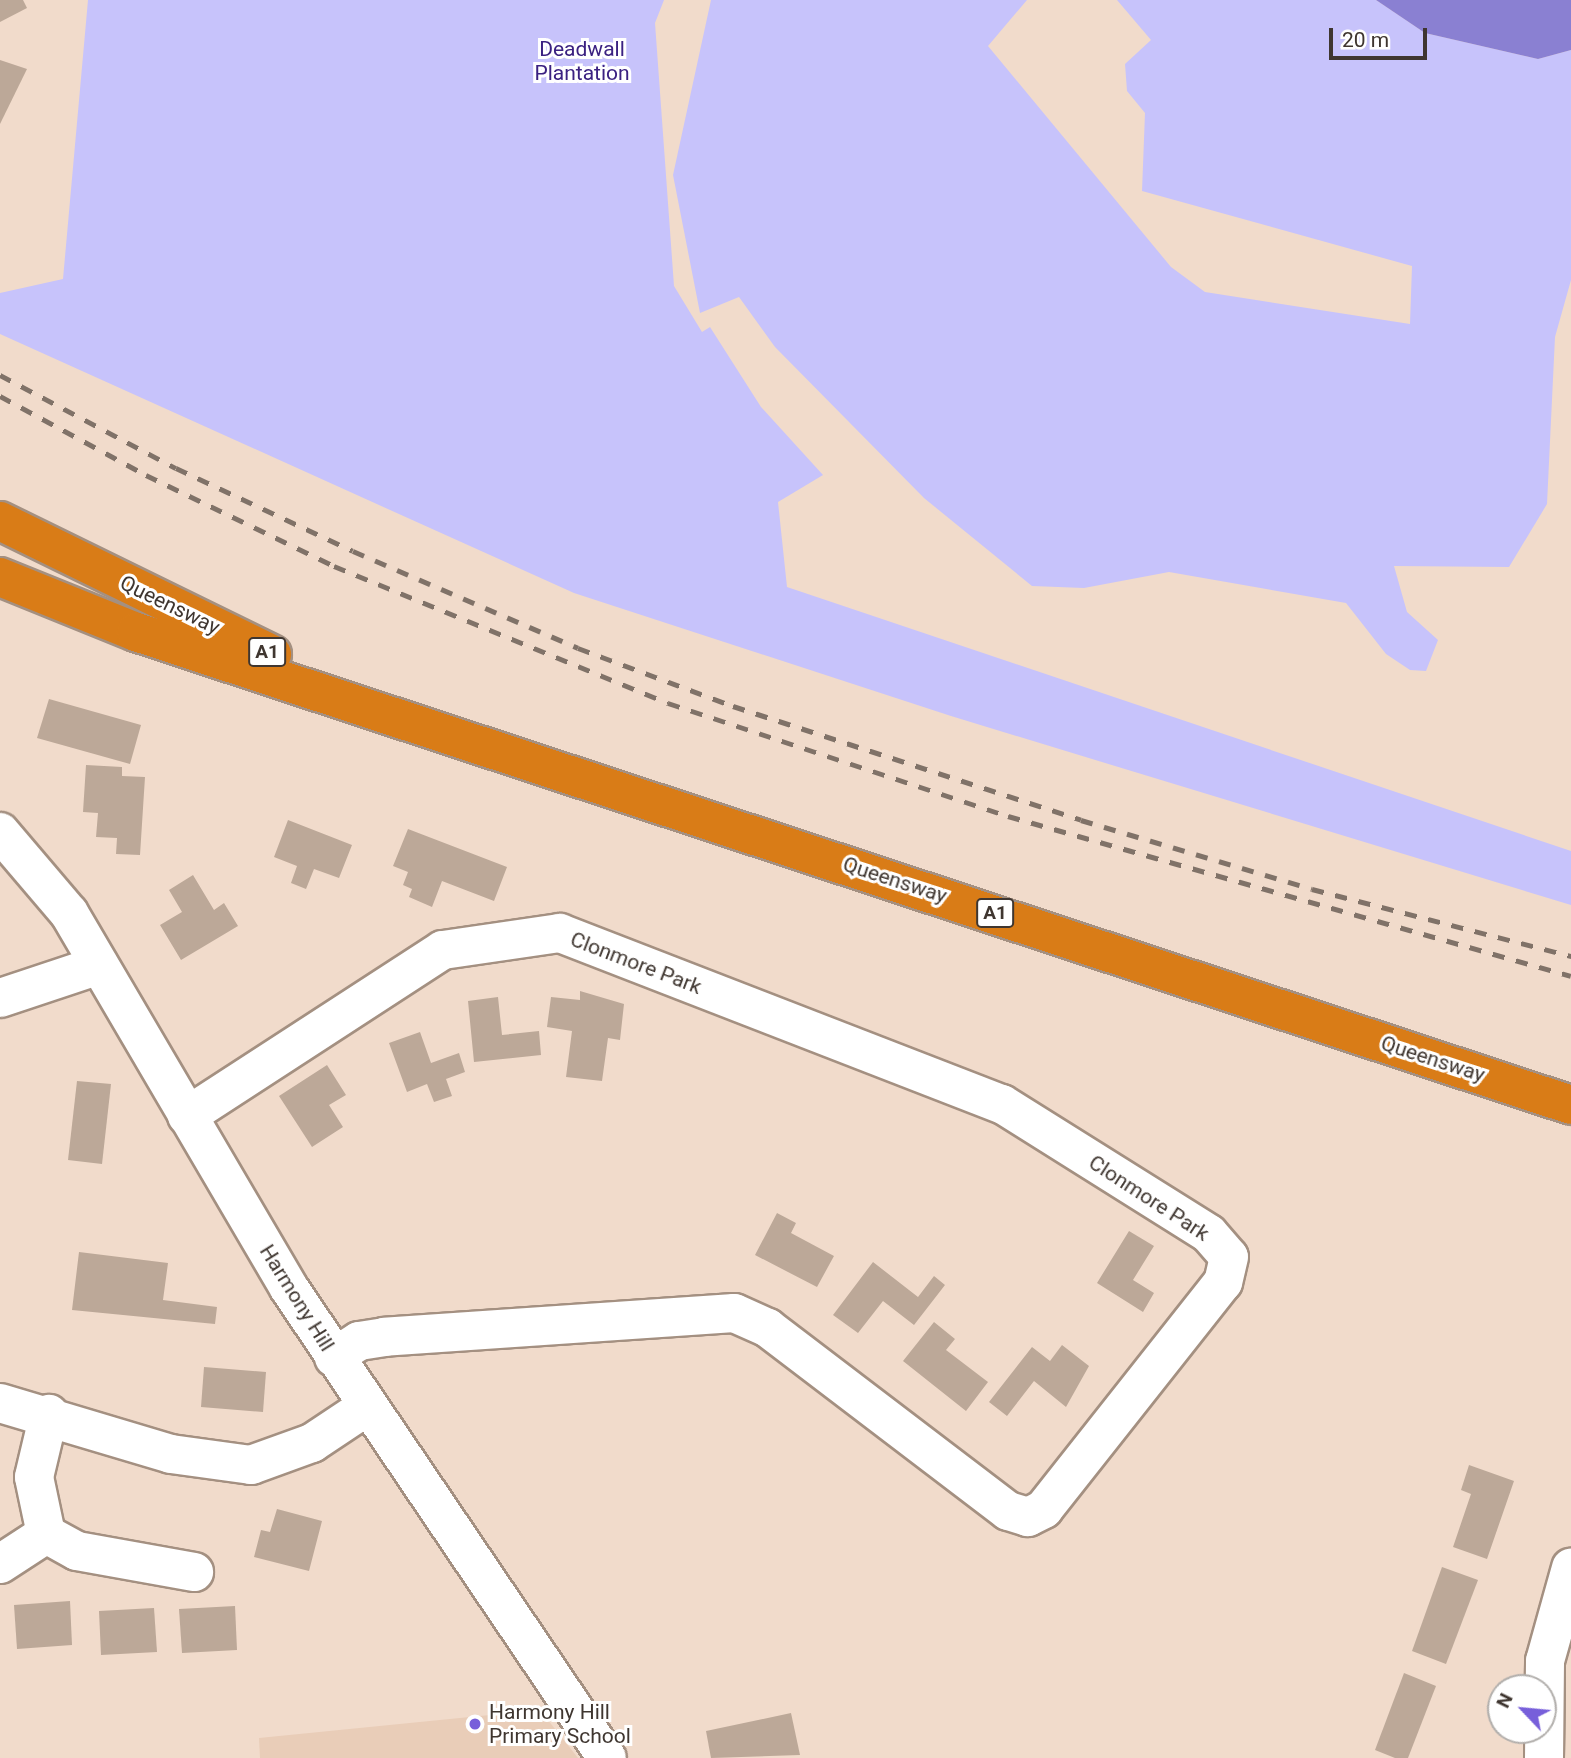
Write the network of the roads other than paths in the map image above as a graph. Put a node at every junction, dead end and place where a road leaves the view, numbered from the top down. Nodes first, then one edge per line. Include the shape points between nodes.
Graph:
1 (0, 521) edge
2 (0, 578) edge
3 (418, 722) junction
4 (0, 832) edge
5 (15, 867) edge
6 (99, 965) junction
7 (0, 998) edge
8 (1571, 1105) edge
9 (187, 1115) junction
10 (334, 1357) junction
11 (0, 1403) edge
12 (366, 1407) junction
13 (50, 1414) junction
14 (46, 1534) junction
15 (0, 1564) edge
16 (1571, 1568) edge
17 (194, 1572) dead end
18 (607, 1758) edge
19 (1544, 1758) edge

1 - 3 highway, Queensway / A1
2 - 3 highway, Queensway / A1 via 136,632
3 - 8 highway, Queensway / A1
4 - 5 street, Harmony Hill
5 - 6 street, Harmony Hill
6 - 7 street
6 - 9 street, Harmony Hill
9 - 10 street, Harmony Hill
9 - 10 street, Clonmore Park via 443,950 560,933 1002,1104 1209,1234 1229,1257 1223,1282 1044,1509 1028,1517 1008,1511 768,1328 734,1313 384,1337 359,1341
10 - 12 street, Harmony Hill
11 - 13 street
12 - 13 street via 312,1443 251,1465 170,1454
12 - 18 street, Harmony Hill
13 - 14 street via 34,1477
14 - 15 street
14 - 17 street via 78,1551
16 - 19 street via 1545,1661

